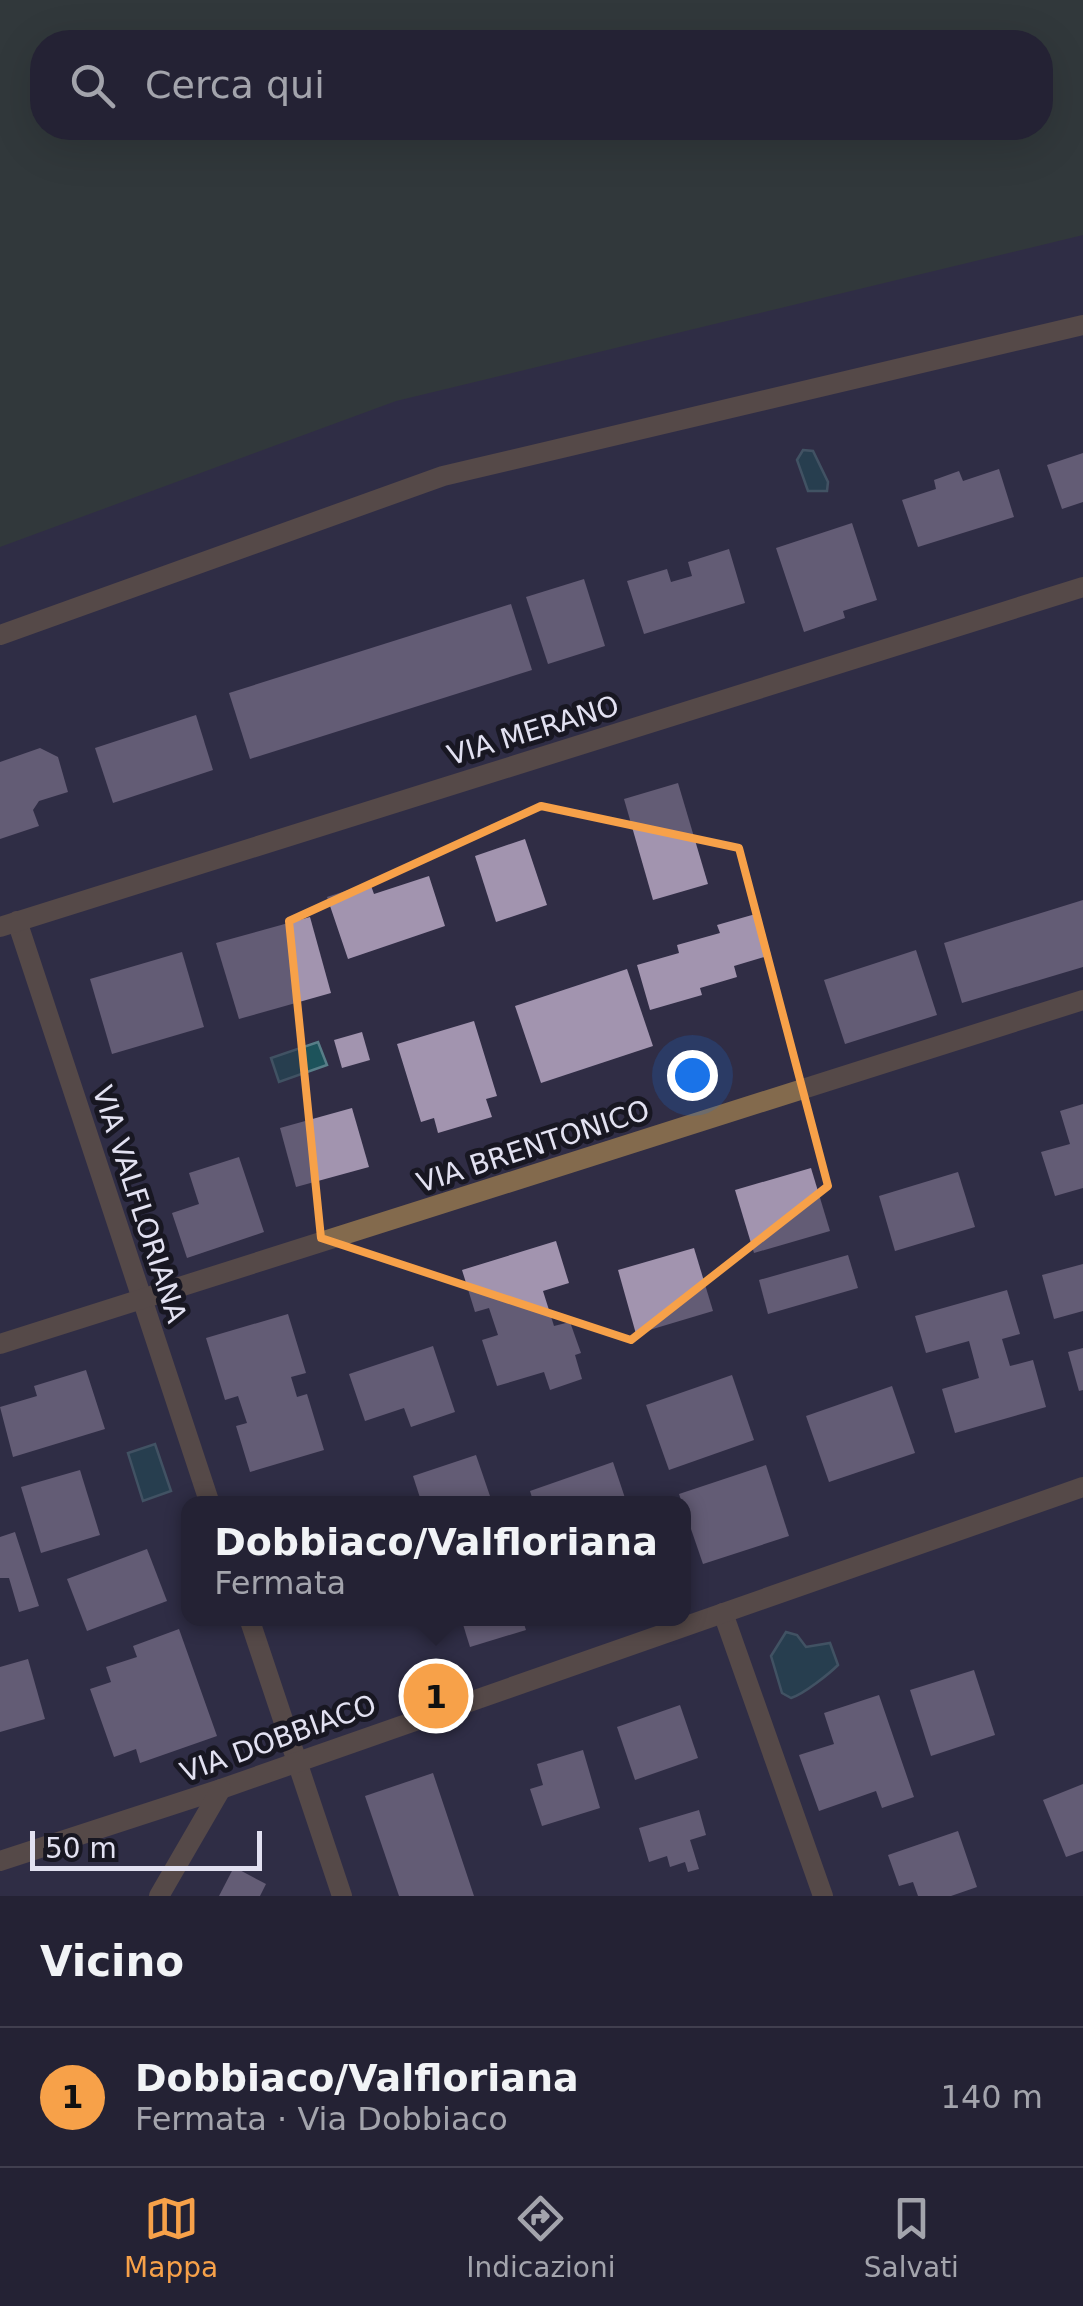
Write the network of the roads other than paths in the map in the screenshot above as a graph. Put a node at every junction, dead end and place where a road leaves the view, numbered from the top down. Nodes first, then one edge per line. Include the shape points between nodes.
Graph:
1 (1083, 325) edge
2 (1083, 587) edge
3 (0, 634) edge
4 (9, 924) edge
5 (1083, 1000) edge
6 (142, 1299) junction
7 (0, 1344) edge
8 (1083, 1486) edge
9 (207, 1496) edge
10 (722, 1613) junction
11 (691, 1624) edge
12 (252, 1626) edge
13 (684, 1626) edge
14 (296, 1760) junction
15 (221, 1789) junction
16 (0, 1861) edge
17 (159, 1896) edge
18 (342, 1896) edge
19 (823, 1896) edge

1 - 3 street via 442,476
2 - 4 street, VIA MERANO
4 - 6 street, VIA VALFLORIANA
5 - 6 street, VIA BRENTONICO
6 - 7 street, VIA BRENTONICO
6 - 9 street, VIA VALFLORIANA
8 - 10 street, VIA DOBBIACO
10 - 11 street, VIA DOBBIACO
10 - 19 street
12 - 14 street
13 - 14 street, VIA DOBBIACO
14 - 15 street, VIA DOBBIACO
14 - 18 street
15 - 16 street, VIA DOBBIACO
15 - 17 street

